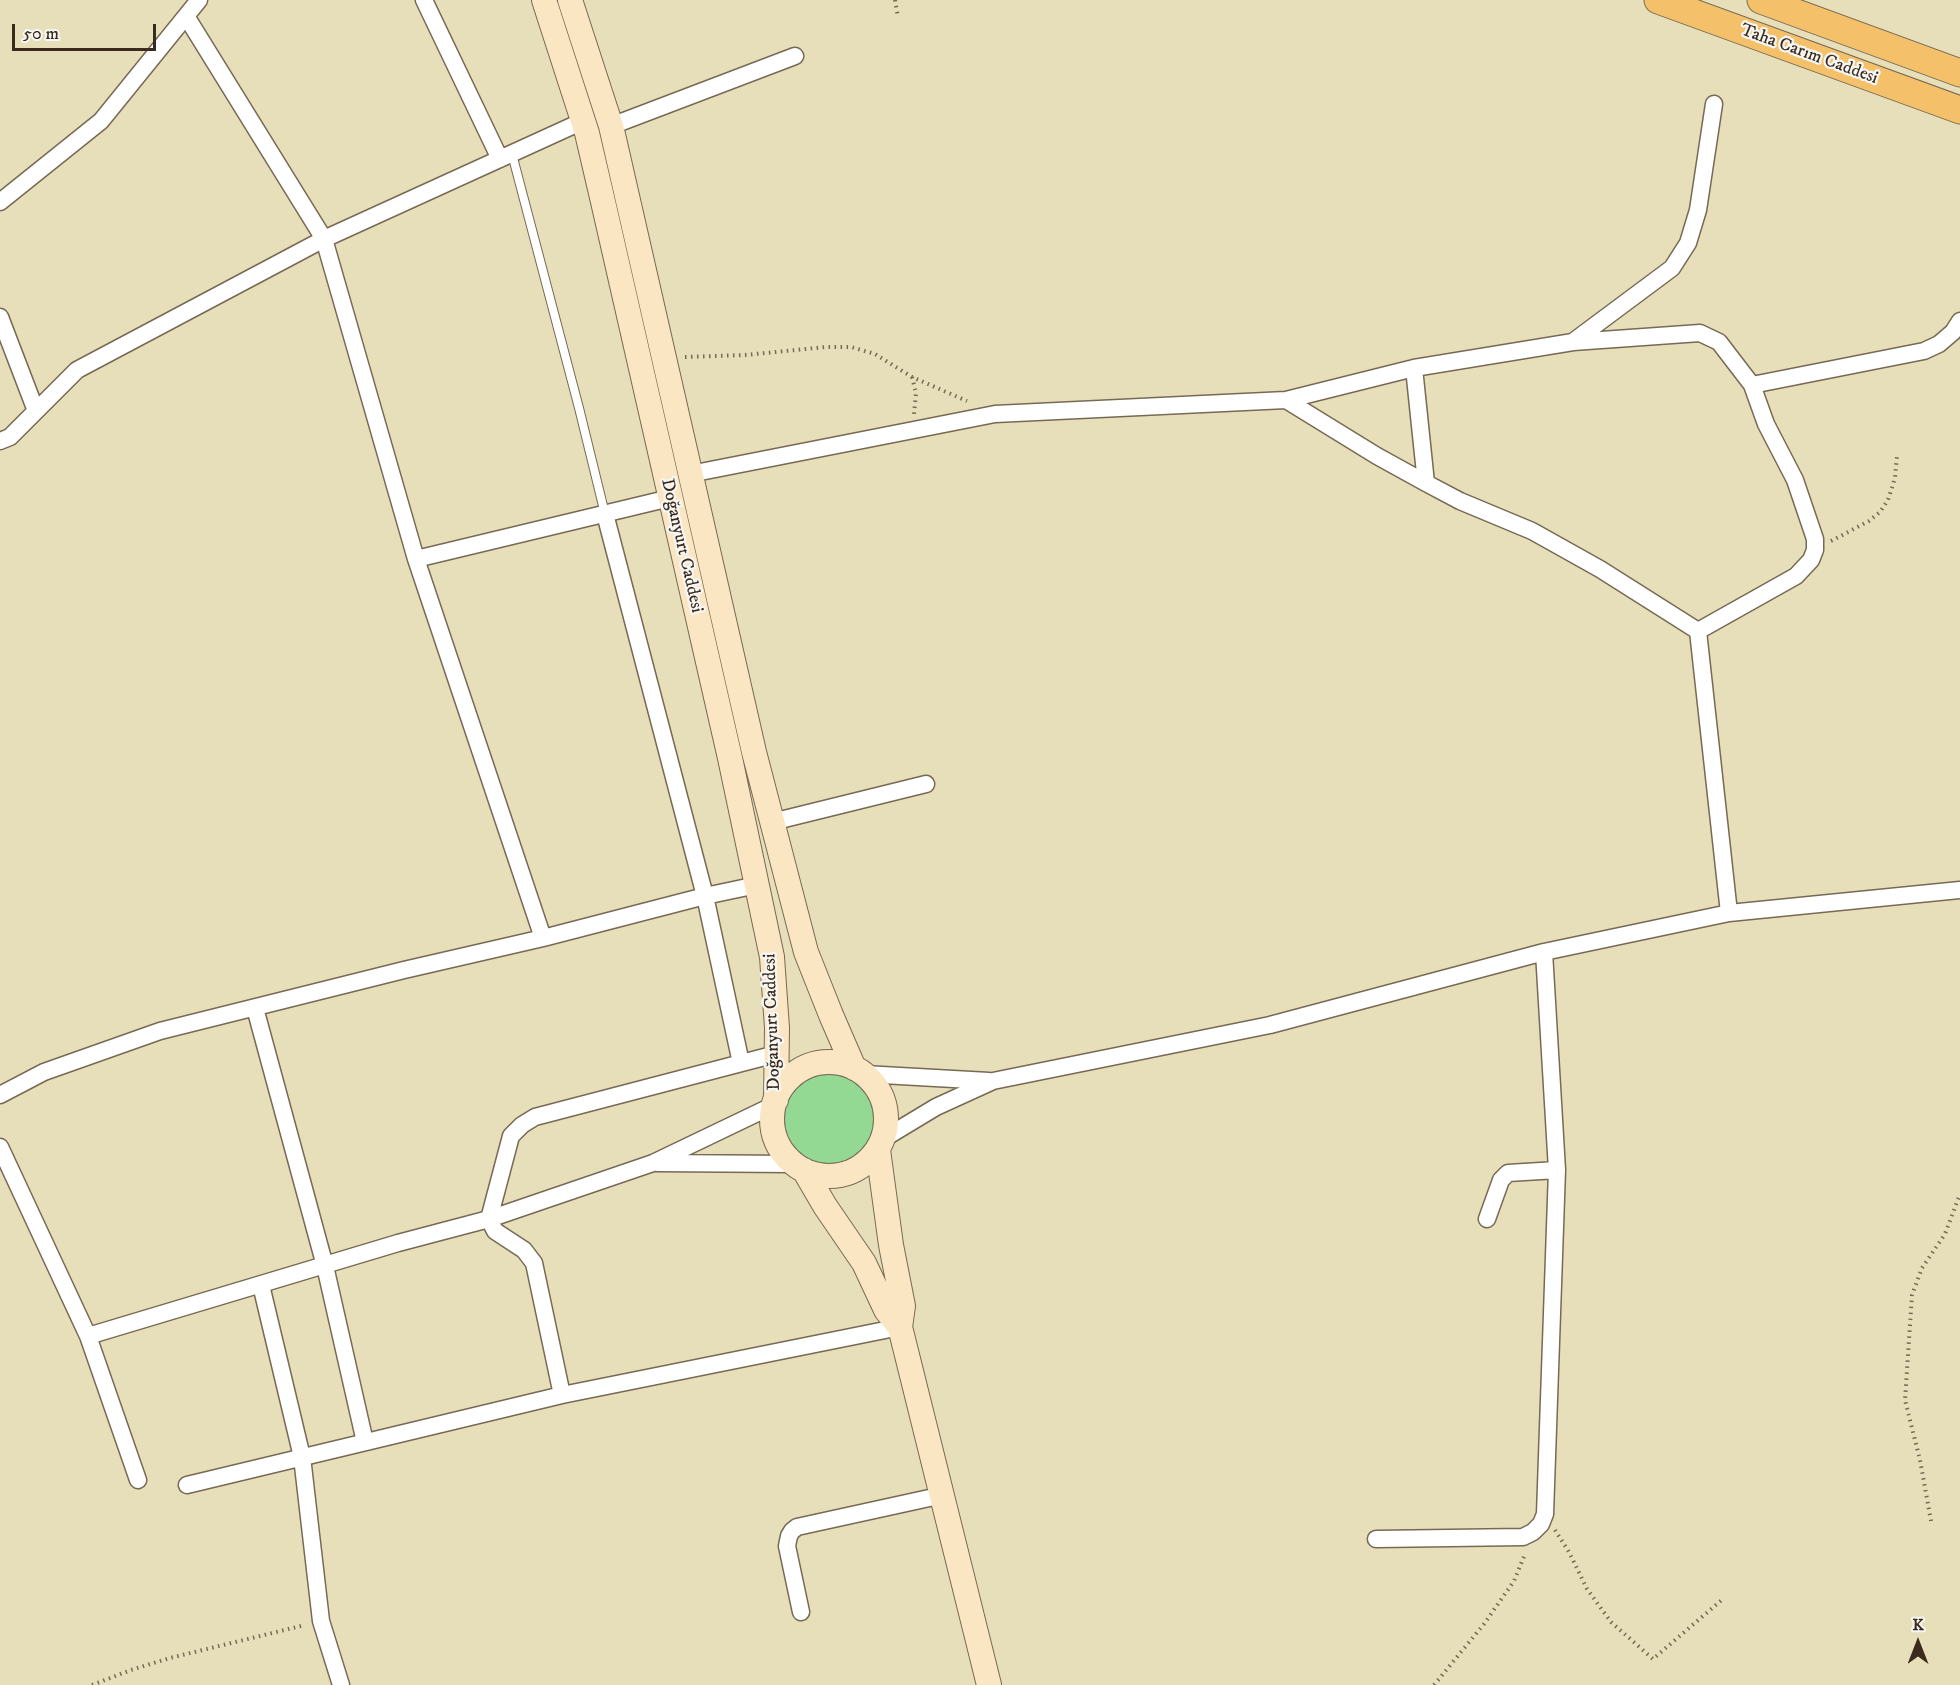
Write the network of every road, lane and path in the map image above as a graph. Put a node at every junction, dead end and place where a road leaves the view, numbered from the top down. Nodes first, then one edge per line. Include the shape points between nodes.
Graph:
1 (199, 0) edge
2 (424, 0) edge
3 (544, 0) edge
4 (570, 0) edge
5 (895, 0) edge
6 (1658, 0) edge
7 (1761, 0) edge
8 (186, 16) junction
9 (898, 17) dead end
10 (795, 56) dead end
11 (1960, 73) edge
12 (1714, 104) dead end
13 (1960, 110) edge
14 (583, 121) junction
15 (611, 126) junction
16 (506, 156) junction
17 (0, 202) edge
18 (324, 239) junction
19 (1960, 321) edge
20 (1, 323) edge
21 (1573, 342) junction
22 (663, 357) junction
23 (1414, 368) junction
24 (912, 376) junction
25 (1752, 385) junction
26 (1286, 400) junction
27 (36, 411) junction
28 (995, 414) junction
29 (908, 431) junction
30 (0, 441) edge
31 (1897, 456) dead end
32 (690, 474) junction
33 (1426, 483) junction
34 (670, 498) junction
35 (604, 514) junction
36 (1815, 550) junction
37 (416, 559) junction
38 (1698, 632) junction
39 (926, 784) dead end
40 (772, 822) junction
41 (757, 885) junction
42 (1960, 890) edge
43 (705, 896) junction
44 (1729, 914) junction
45 (543, 938) junction
46 (1544, 952) junction
47 (255, 1008) junction
48 (776, 1054) junction
49 (741, 1063) junction
50 (859, 1071) junction
51 (993, 1082) junction
52 (0, 1095) edge
53 (775, 1102) junction
54 (880, 1144) junction
55 (0, 1147) edge
56 (653, 1163) junction
57 (799, 1167) junction
58 (1557, 1170) junction
59 (1960, 1194) edge
60 (489, 1219) junction
61 (1487, 1220) dead end
62 (325, 1266) junction
63 (261, 1285) junction
64 (900, 1327) junction
65 (88, 1336) junction
66 (562, 1395) junction
67 (365, 1442) junction
68 (302, 1457) junction
69 (138, 1480) dead end
70 (188, 1485) dead end
71 (943, 1495) junction
72 (1545, 1514) junction
73 (1931, 1521) dead end
74 (1533, 1532) junction
75 (1376, 1539) dead end
76 (1724, 1598) dead end
77 (801, 1612) dead end
78 (321, 1621) junction
79 (92, 1685) edge
80 (341, 1685) edge
81 (988, 1685) edge
82 (1434, 1685) edge

1 - 8 street
2 - 16 street
3 - 14 street, Doğanyurt Caddesi
4 - 15 street, Doğanyurt Caddesi
5 - 9 path
6 - 13 main road, Taha Carım Caddesi
7 - 11 main road, Taha Carım Caddesi
8 - 17 street via 101,121
8 - 18 street
10 - 15 street
12 - 21 street via 1698,210 1688,243 1672,268
14 - 16 street
14 - 34 street, Doğanyurt Caddesi
15 - 22 street, Doğanyurt Caddesi
16 - 18 street
16 - 35 lane via 579,408
18 - 27 street via 77,370
18 - 37 street
19 - 25 street via 1940,344 1924,351
20 - 27 street
21 - 23 street
21 - 25 street via 1700,333 1719,342
22 - 24 path via 745,356 826,346 851,347 875,354
22 - 32 street, Doğanyurt Caddesi
23 - 26 street
23 - 33 street
24 - 28 path
24 - 29 path via 915,413
25 - 36 street via 1766,424 1795,480 1815,539
26 - 28 street
26 - 33 street
27 - 30 street via 10,437
28 - 29 street
29 - 32 street
31 - 36 path via 1895,478 1880,512
32 - 40 street, Doğanyurt Caddesi
33 - 38 street via 1532,531
34 - 35 street
34 - 41 street, Doğanyurt Caddesi
35 - 37 street
35 - 43 street
36 - 38 street via 1805,569 1796,576
37 - 45 street
38 - 44 street
39 - 40 street
40 - 50 street, Doğanyurt Caddesi via 806,952
41 - 43 street
41 - 48 street, Doğanyurt Caddesi via 772,957
42 - 44 street
43 - 45 street
43 - 49 street
44 - 46 street
45 - 47 street
46 - 51 street via 1270,1025
46 - 58 street
47 - 52 street via 160,1031 44,1072
47 - 62 street
48 - 49 street
48 - 53 street, Doğanyurt Caddesi
49 - 60 street via 535,1117 522,1125 511,1136
50 - 51 street
50 - 53 street via 831,1062 808,1066 788,1080
50 - 54 street via 873,1083 884,1104 886,1127
51 - 54 street via 936,1107
53 - 56 street
53 - 57 street via 774,1135 785,1156
54 - 57 street via 861,1166 839,1175 827,1176
54 - 64 street via 891,1245 903,1306
55 - 65 street
56 - 57 street
56 - 60 street
57 - 64 street via 864,1263 886,1310
58 - 61 street via 1508,1173 1501,1180
58 - 72 street
59 - 73 path via 1945,1234 1922,1268 1912,1294 1905,1400
60 - 62 street
60 - 66 street via 495,1231 524,1250 534,1263
62 - 63 street
62 - 67 street
63 - 65 street
63 - 68 street
64 - 66 street
64 - 71 street
65 - 69 street
66 - 67 street
67 - 68 street
68 - 70 street
68 - 78 street
71 - 77 street via 792,1531 787,1546
71 - 81 street
72 - 74 street
72 - 76 path via 1587,1589 1611,1622 1653,1659
74 - 75 street via 1523,1537
74 - 82 path via 1514,1581
78 - 79 path via 170,1658
78 - 80 street

